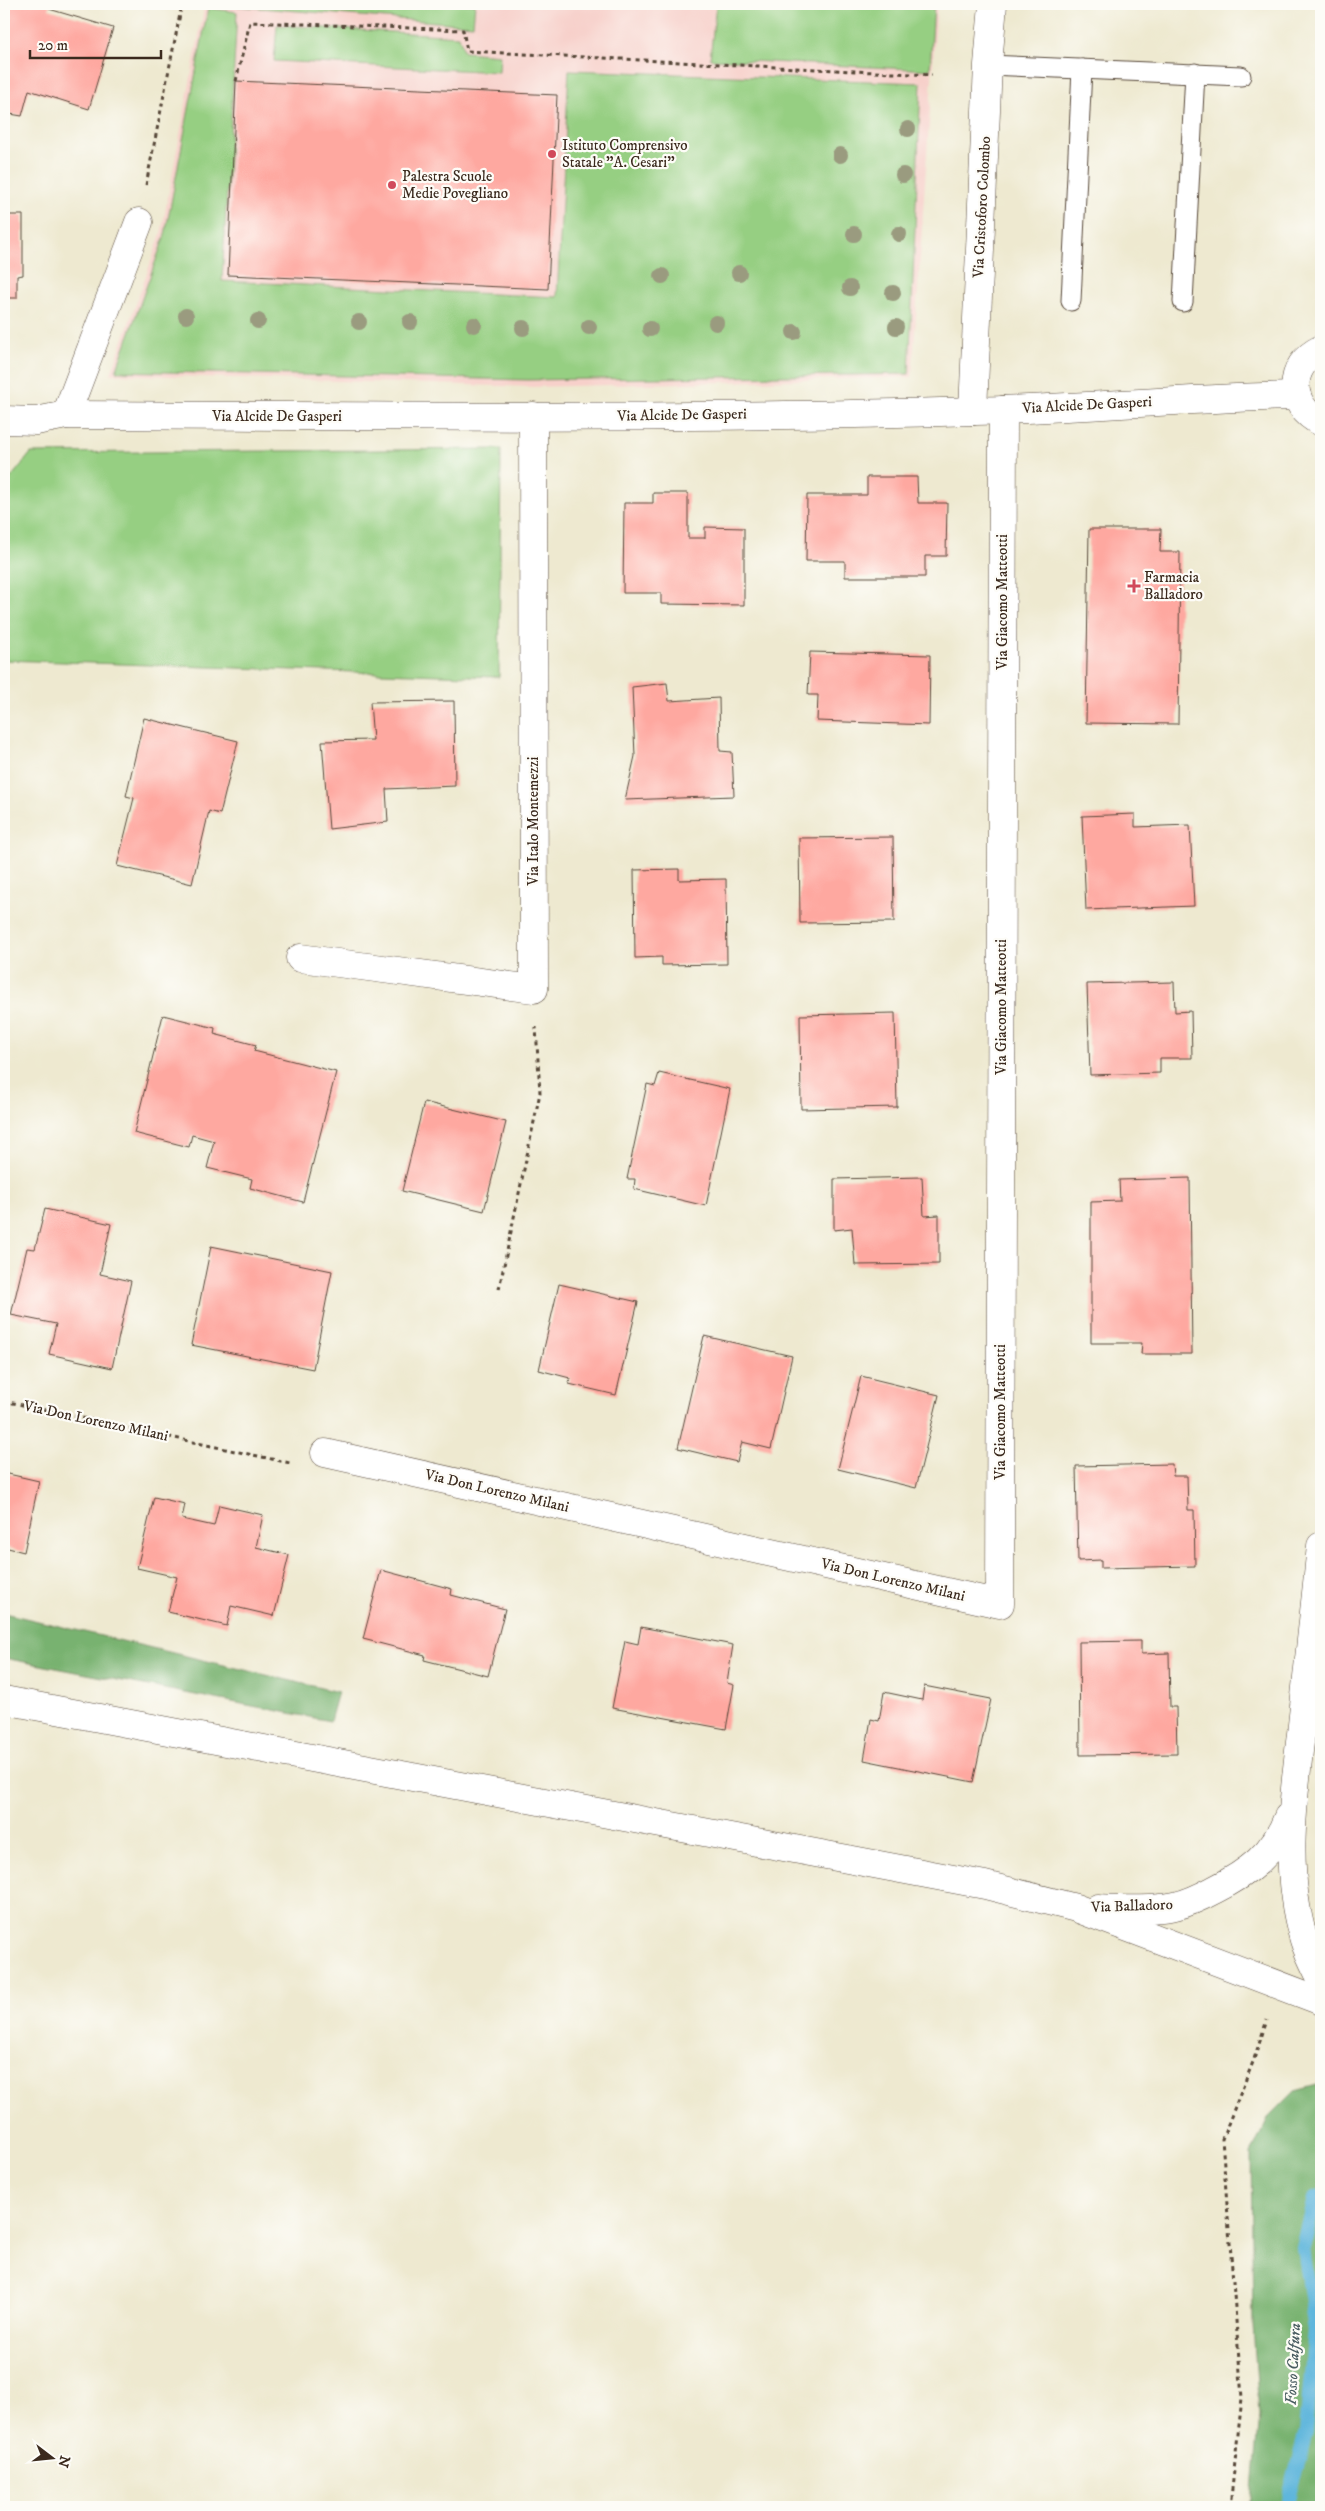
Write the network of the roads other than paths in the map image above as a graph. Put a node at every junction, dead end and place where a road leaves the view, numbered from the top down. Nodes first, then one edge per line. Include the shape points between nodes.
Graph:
1 (993, 4) edge
2 (988, 65) junction
3 (1082, 69) junction
4 (1196, 73) junction
5 (1241, 76) dead end
6 (139, 222) road end
7 (1072, 301) dead end
8 (1182, 302) dead end
9 (1321, 349) edge
10 (1297, 396) junction
11 (1003, 410) junction
12 (973, 411) junction
13 (66, 415) junction
14 (533, 416) junction
15 (4, 420) edge
16 (36, 421) junction
17 (1321, 422) edge
18 (4, 438) edge
19 (300, 958) dead end
20 (325, 1453) road end
21 (1321, 1546) edge
22 (1000, 1604) joint
23 (4, 1700) edge
24 (1292, 1806) junction
25 (1076, 1908) junction
26 (1320, 1970) edge
27 (1278, 1984) junction
28 (1321, 2001) edge

1 - 2 street, Via Cristoforo Colombo
2 - 3 lane
2 - 12 street, Via Cristoforo Colombo
3 - 4 lane
3 - 7 lane
4 - 5 lane
4 - 8 lane
6 - 13 street
9 - 10 street via 1305,360 1298,370 1295,382
10 - 11 street, Via Alcide De Gasperi
10 - 17 street via 1302,408
11 - 12 street, Via Alcide De Gasperi
11 - 22 street, Via Giacomo Matteotti
12 - 14 street, Via Alcide De Gasperi
13 - 14 street, Via Alcide De Gasperi
13 - 16 street, Via Alcide De Gasperi
14 - 19 street, Via Italo Montemezzi via 534,989
15 - 16 street, Via Alcide De Gasperi
16 - 18 street, Via Alcide De Gasperi
20 - 22 street, Via Don Lorenzo Milani
21 - 24 street, Via Balladoro
23 - 25 street via 985,1885
24 - 25 street, Via Balladoro via 1277,1841 1265,1857 1238,1878 1190,1902 1125,1910
24 - 26 street, Via Balladoro via 1290,1852 1293,1892 1304,1942
25 - 27 street
26 - 27 street, Via Balladoro
27 - 28 street

